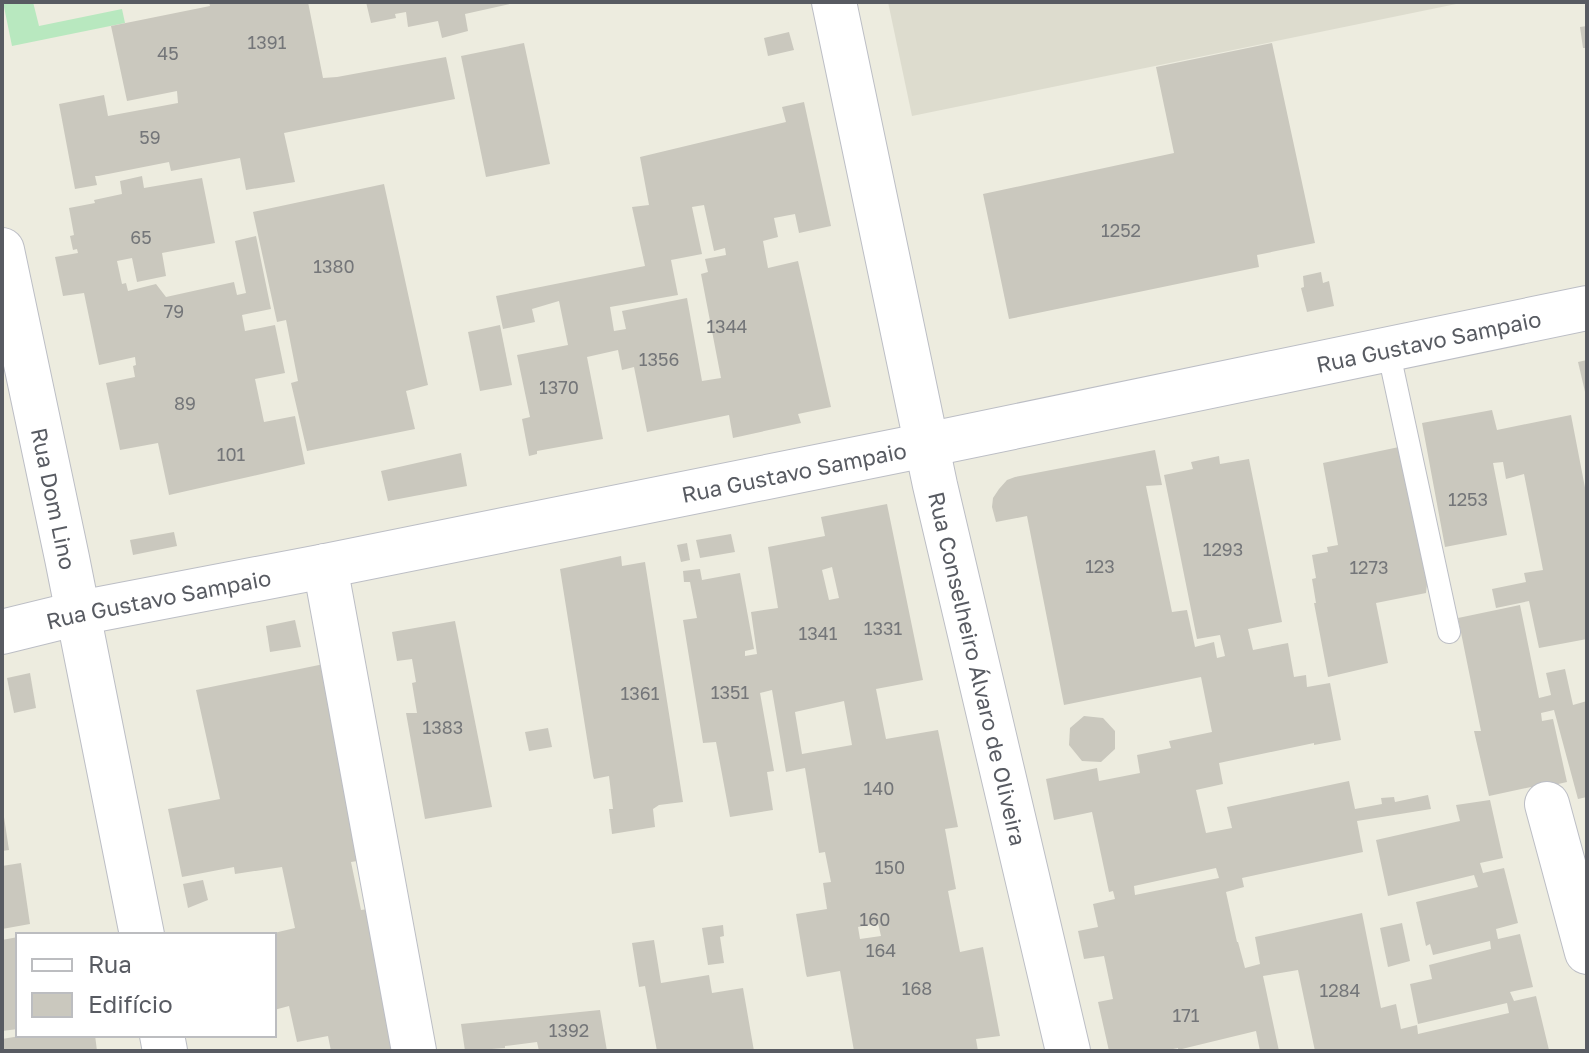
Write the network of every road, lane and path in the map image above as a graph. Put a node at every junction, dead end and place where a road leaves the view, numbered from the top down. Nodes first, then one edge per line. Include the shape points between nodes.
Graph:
1 (834, 2) edge
2 (2, 250) edge
3 (1587, 308) edge
4 (1388, 349) junction
5 (926, 445) junction
6 (325, 566) junction
7 (79, 613) junction
8 (2, 632) edge
9 (1449, 632) dead end
10 (1547, 804) dead end
11 (142, 933) edge
12 (1587, 952) edge
13 (414, 1051) edge
14 (1068, 1051) edge

1 - 5 street, Rua Conselheiro Álvaro de Oliveira
2 - 7 street, Rua Dom Lino
3 - 4 street, Rua Gustavo Sampaio
4 - 5 street, Rua Gustavo Sampaio
4 - 9 lane
5 - 6 street, Rua Gustavo Sampaio
5 - 14 street, Rua Conselheiro Álvaro de Oliveira
6 - 7 street, Rua Gustavo Sampaio
6 - 13 street
7 - 8 street, Rua Gustavo Sampaio
7 - 11 street, Rua Dom Lino
10 - 12 street

